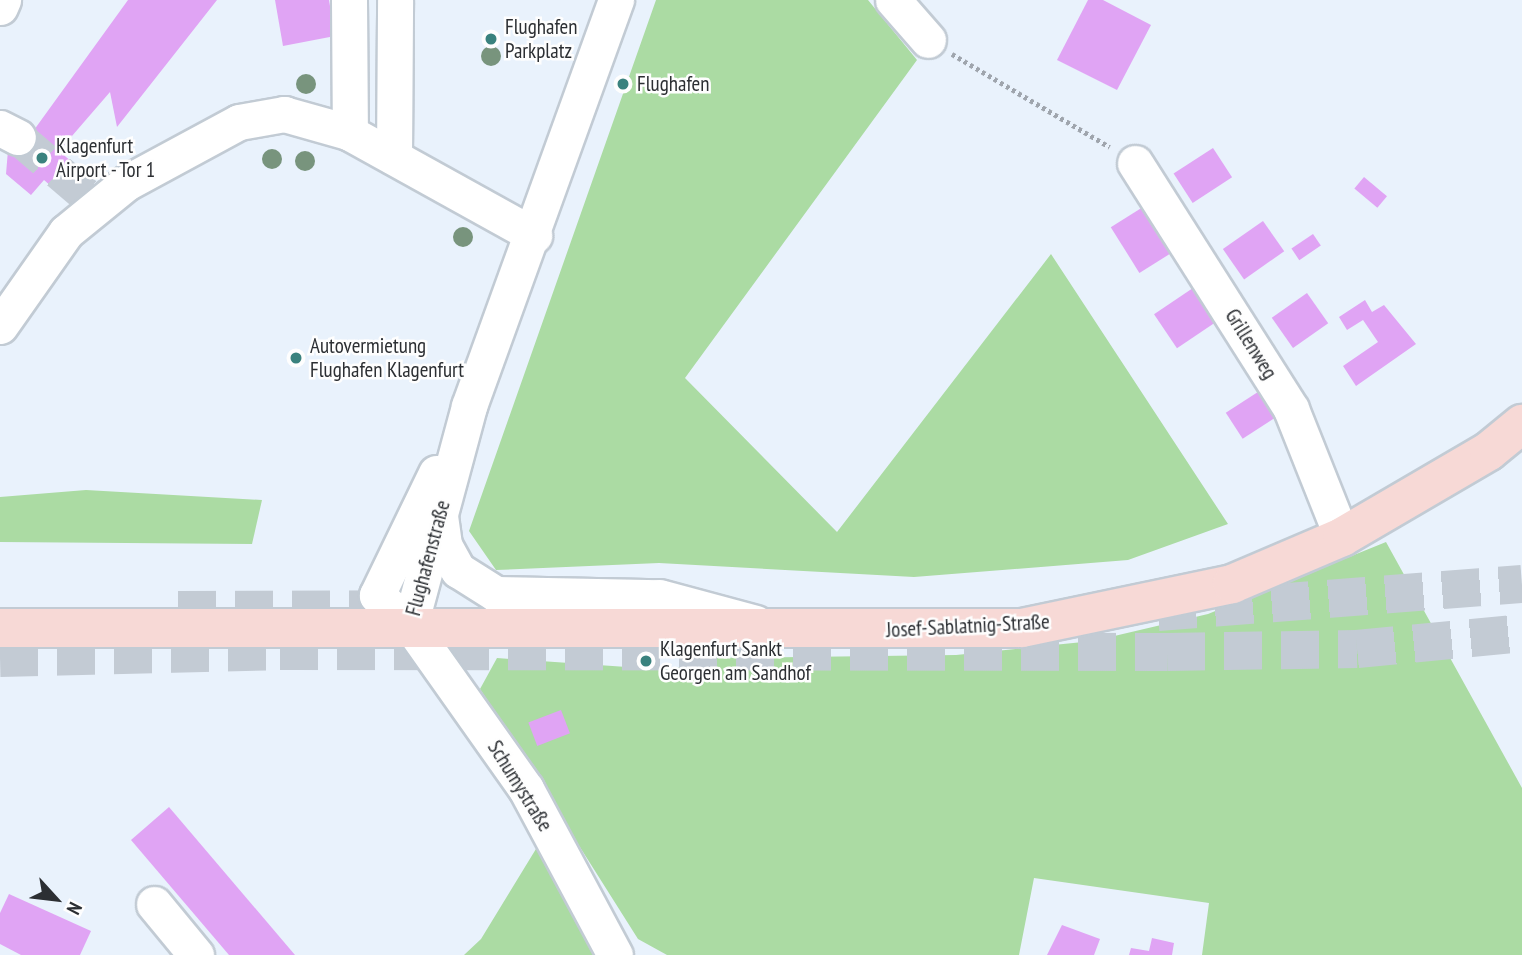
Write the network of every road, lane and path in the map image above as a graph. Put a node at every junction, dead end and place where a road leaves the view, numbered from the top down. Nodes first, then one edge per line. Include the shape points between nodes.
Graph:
1 (3, 0) edge
2 (349, 0) edge
3 (395, 0) edge
4 (616, 0) edge
5 (893, 0) edge
6 (0, 7) edge
7 (928, 40) joint
8 (350, 133) junction
9 (394, 157) junction
10 (1129, 159) joint
11 (534, 235) junction
12 (0, 326) edge
13 (469, 406) junction
14 (1522, 424) edge
15 (440, 516) junction
16 (1342, 537) junction
17 (410, 625) junction
18 (0, 628) edge
19 (776, 629) junction
20 (154, 904) dead end
21 (196, 955) edge
22 (615, 955) edge

1 - 6 street
2 - 8 street
3 - 9 street
4 - 11 street, Flughafenstraße
5 - 7 street
7 - 10 path
8 - 9 street
8 - 12 street via 284,114 239,122 195,142 126,183 66,232
9 - 11 street
10 - 16 street, Grillenweg via 1291,409
11 - 13 street, Flughafenstraße
13 - 15 street, Flughafenstraße
13 - 17 street, Flughafenstraße via 377,595
14 - 16 main road, Josef-Sablatnig-Straße via 1489,452
15 - 17 street, Flughafenstraße
15 - 19 street via 444,545 458,569 496,594 659,597
16 - 19 main road, Josef-Sablatnig-Straße via 1232,584 1022,628
17 - 18 main road, Josef-Sablatnig-Straße
17 - 19 main road, Josef-Sablatnig-Straße
17 - 22 street, Schumystraße via 526,789
20 - 21 street

